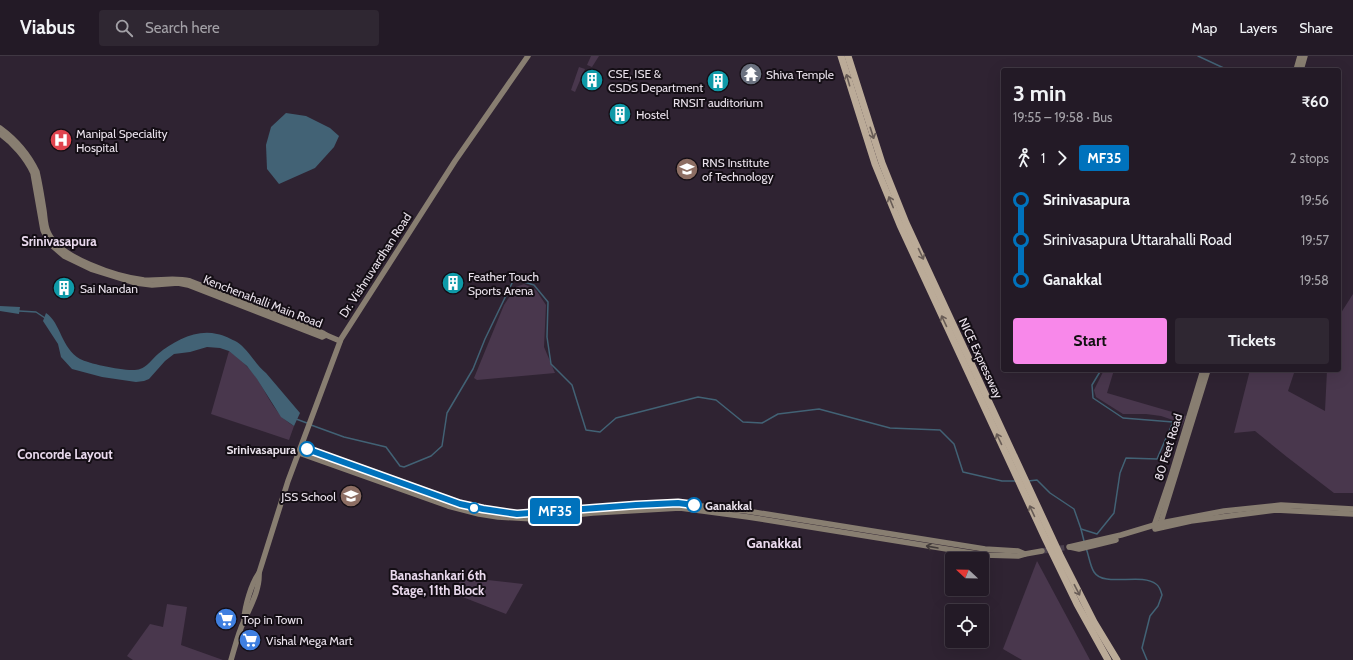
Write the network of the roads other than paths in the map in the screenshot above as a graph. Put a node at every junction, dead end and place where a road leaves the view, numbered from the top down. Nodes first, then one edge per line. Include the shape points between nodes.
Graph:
1 (528, 56) edge
2 (841, 56) edge
3 (848, 56) edge
4 (1300, 56) edge
5 (1305, 56) edge
6 (1297, 68) edge
7 (1302, 68) edge
8 (0, 128) edge
9 (0, 134) edge
10 (326, 335) junction
11 (340, 341) junction
12 (1202, 372) edge
13 (1207, 372) edge
14 (300, 450) junction
15 (1018, 473) junction
16 (1353, 509) edge
17 (1353, 514) edge
18 (1157, 526) junction
19 (1078, 547) dead end
20 (1042, 552) tunnel mouth
21 (231, 660) edge
22 (1108, 660) edge
23 (1117, 660) edge

1 - 11 main road, Dr. Vishnuvardhan Road via 455,161
15 -> 2 highway, NICE Expressway via 900,225 875,164
3 -> 15 highway, NICE Expressway via 882,163 906,223
4 - 6 main road
5 - 7 main road
8 - 10 main road, Kenchenahalli Main Road via 34,165 47,229 53,240 66,253 137,279 178,278 190,281
9 - 10 main road, Kenchenahalli Main Road via 30,167 44,235 65,257 91,269 136,283 188,285 322,337
10 - 11 main road
11 - 14 main road, Dr. Vishnuvardhan Road
12 - 18 main road, 80 Feet Road
13 - 18 main road, 80 Feet Road
14 - 20 main road via 448,506 498,518 534,519 680,508 984,555 1018,556
14 - 21 main road, Dr. Vishnuvardhan Road via 246,606 244,621
22 -> 15 highway, NICE Expressway via 1077,604 1020,485
15 -> 23 highway, NICE Expressway via 1028,486 1094,622
16 - 18 main road via 1276,506 1224,511
17 - 18 main road via 1276,510
18 - 19 main road

